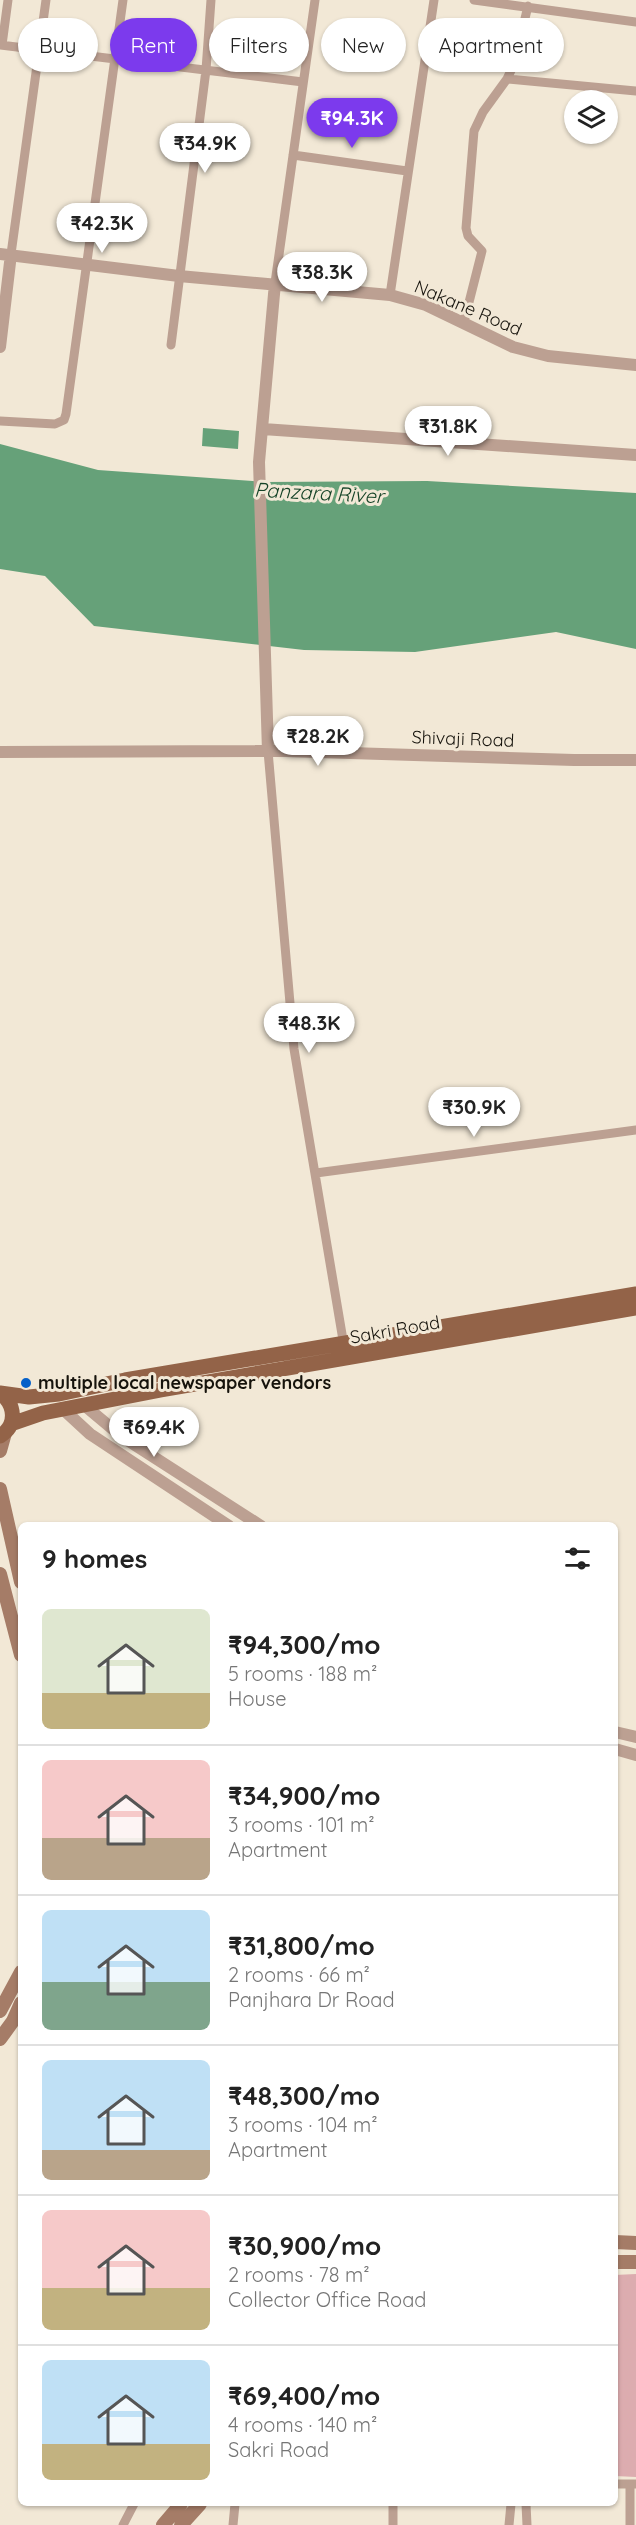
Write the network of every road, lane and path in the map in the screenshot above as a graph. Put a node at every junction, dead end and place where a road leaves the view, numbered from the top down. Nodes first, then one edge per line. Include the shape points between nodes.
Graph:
1 (8, 0) edge
2 (46, 0) edge
3 (123, 0) edge
4 (211, 0) edge
5 (315, 0) edge
6 (434, 0) edge
7 (474, 0) edge
8 (528, 6) junction
9 (44, 18) edge
10 (121, 18) edge
11 (636, 22) edge
12 (1, 45) edge
13 (18, 47) edge
14 (197, 69) edge
15 (206, 70) junction
16 (36, 72) edge
17 (114, 72) edge
18 (507, 79) junction
19 (303, 82) junction
20 (636, 91) edge
21 (293, 155) junction
22 (407, 171) junction
23 (6, 254) edge
24 (87, 264) junction
25 (178, 276) junction
26 (275, 283) junction
27 (390, 296) junction
28 (464, 322) junction
29 (171, 345) dead end
30 (0, 347) edge
31 (636, 365) edge
32 (0, 421) edge
33 (263, 429) junction
34 (636, 455) edge
35 (268, 751) junction
36 (0, 752) edge
37 (636, 760) edge
38 (636, 1130) edge
39 (316, 1173) junction
40 (636, 1294) edge
41 (636, 1308) edge
42 (344, 1350) junction
43 (0, 1393) edge
44 (84, 1405) junction
45 (64, 1410) junction
46 (5, 1431) edge
47 (0, 1451) edge
48 (0, 1489) edge
49 (223, 1522) edge
50 (255, 1522) edge
51 (18, 1569) edge
52 (0, 1574) edge
53 (18, 1643) edge
54 (618, 1733) edge
55 (636, 1737) edge
56 (618, 1750) edge
57 (636, 1755) edge
58 (18, 1978) edge
59 (18, 2008) edge
60 (0, 2011) edge
61 (1, 2038) edge
62 (618, 2242) edge
63 (636, 2243) edge
64 (618, 2262) edge
65 (636, 2262) edge
66 (633, 2484) edge
67 (133, 2506) edge
68 (179, 2506) edge
69 (198, 2506) edge
70 (235, 2506) edge
71 (393, 2506) edge
72 (511, 2506) edge
73 (526, 2506) edge
74 (123, 2525) edge
75 (163, 2525) edge
76 (182, 2525) edge
77 (233, 2525) edge
78 (393, 2525) edge
79 (510, 2525) edge
80 (527, 2525) edge
81 (630, 2525) edge

1 - 12 street
2 - 9 street
3 - 10 street
4 - 15 street
5 - 19 street
6 - 22 street
7 - 8 street
8 - 11 street
8 - 18 street
12 - 13 street
14 - 15 street
15 - 19 street
15 - 25 street
16 - 23 street
17 - 24 street
18 - 20 street
18 - 28 street via 474,131 466,228 482,251
19 - 21 street
21 - 22 street
21 - 26 street
22 - 27 street
23 - 24 street, Nakane Road
23 - 30 street
24 - 25 street, Nakane Road
24 - 32 street via 64,420
25 - 26 street, Nakane Road
25 - 29 street
26 - 27 street, Nakane Road
26 - 33 street
27 - 28 street, Nakane Road via 426,305
28 - 31 street, Nakane Road via 513,348 548,356
33 - 34 street
33 - 35 street via 259,462
35 - 36 street, Shivaji Road
35 - 37 street, Shivaji Road
35 - 39 street via 294,1049
38 - 39 street
39 - 42 street
40 - 42 main road
41 - 42 main road, Sakri Road
42 - 43 main road via 125,1380 59,1394 29,1397
42 - 44 main road, Sakri Road
43 - 46 main road via 12,1406 13,1415
44 - 45 main road, Sakri Road
44 - 50 street via 122,1436
45 - 46 main road, Sakri Road via 43,1413
45 - 49 street via 90,1434
46 - 47 main road
48 - 51 main road
52 - 53 main road
54 - 55 street
56 - 57 street
58 - 60 main road
59 - 61 main road
62 - 63 main road
64 - 65 main road
66 - 81 street
67 - 74 street
68 - 75 main road
69 - 76 main road
70 - 77 street
71 - 78 street
72 - 79 street
73 - 80 street

